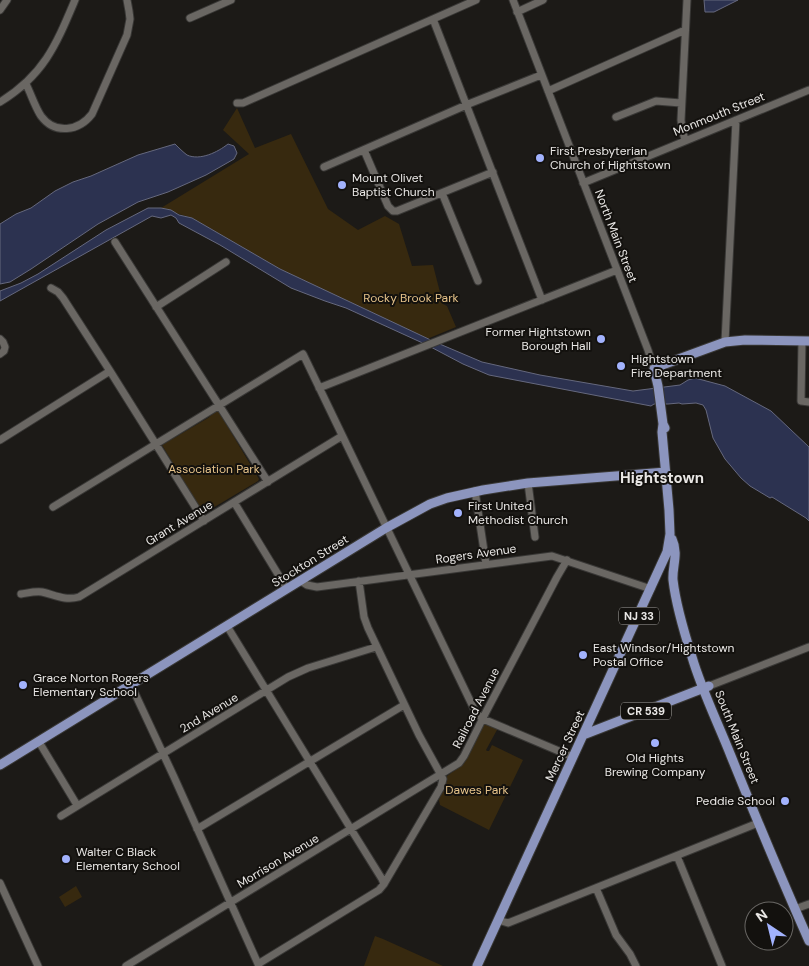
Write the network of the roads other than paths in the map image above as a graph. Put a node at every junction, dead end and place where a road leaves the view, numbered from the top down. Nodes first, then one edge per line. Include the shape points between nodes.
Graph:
1 (7, 0) edge
2 (75, 0) edge
3 (127, 0) edge
4 (231, 0) edge
5 (476, 0) edge
6 (513, 0) edge
7 (543, 0) edge
8 (687, 0) edge
9 (0, 10) edge
10 (517, 12) junction
11 (190, 18) dead end
12 (433, 19) junction
13 (686, 30) junction
14 (541, 75) junction
15 (26, 84) junction
16 (809, 90) edge
17 (548, 91) junction
18 (0, 102) edge
19 (237, 103) dead end
20 (682, 103) junction
21 (467, 105) junction
22 (616, 117) dead end
23 (736, 120) junction
24 (685, 140) junction
25 (364, 150) junction
26 (324, 167) dead end
27 (493, 172) junction
28 (583, 183) junction
29 (442, 193) junction
30 (115, 242) dead end
31 (226, 262) dead end
32 (616, 270) junction
33 (478, 281) dead end
34 (51, 288) dead end
35 (542, 300) junction
36 (156, 308) junction
37 (0, 339) edge
38 (805, 341) edge
39 (725, 342) junction
40 (0, 354) edge
41 (665, 364) junction
42 (654, 369) junction
43 (110, 371) junction
44 (658, 386) junction
45 (319, 388) junction
46 (805, 401) edge
47 (219, 405) junction
48 (342, 436) junction
49 (0, 440) edge
50 (156, 444) junction
51 (666, 472) junction
52 (268, 482) junction
53 (528, 483) junction
54 (475, 491) junction
55 (234, 502) junction
56 (53, 507) dead end
57 (204, 521) junction
58 (386, 528) junction
59 (670, 534) junction
60 (535, 537) dead end
61 (567, 560) junction
62 (486, 564) junction
63 (409, 575) junction
64 (301, 581) junction
65 (359, 581) junction
66 (287, 589) junction
67 (651, 589) junction
68 (21, 594) dead end
69 (228, 626) junction
70 (376, 647) junction
71 (809, 647) edge
72 (132, 685) junction
73 (706, 687) junction
74 (266, 690) junction
75 (404, 705) junction
76 (483, 719) junction
77 (583, 735) junction
78 (39, 742) junction
79 (163, 753) junction
80 (573, 757) junction
81 (310, 762) junction
82 (0, 766) edge
83 (441, 775) junction
84 (78, 805) junction
85 (61, 816) dead end
86 (758, 823) junction
87 (198, 829) junction
88 (351, 829) junction
89 (677, 856) junction
90 (0, 883) edge
91 (384, 884) junction
92 (596, 888) junction
93 (230, 903) junction
94 (809, 905) edge
95 (796, 910) junction
96 (498, 920) junction
97 (809, 941) edge
98 (258, 965) edge
99 (38, 966) edge
100 (126, 966) edge
101 (477, 966) edge
102 (636, 966) edge
103 (722, 966) edge

1 - 9 street
2 - 15 street via 52,51
3 - 15 street via 130,19 127,35 92,114 83,123 64,129 48,123 40,114
4 - 11 street
5 - 12 street
6 - 10 street, North Main Street
7 - 10 street
8 - 13 street
10 - 14 street, North Main Street
12 - 19 street
12 - 21 street
13 - 17 street
13 - 20 street
14 - 17 street, North Main Street
14 - 21 street
15 - 18 street
16 - 23 street, Monmouth Street
17 - 28 street, North Main Street
20 - 22 street via 656,101
20 - 24 street
21 - 25 street
21 - 27 street
23 - 24 street, Monmouth Street
23 - 39 street
24 - 28 street, Monmouth Street
25 - 26 street
25 - 29 street via 393,211
27 - 29 street
27 - 35 street
28 - 32 street, North Main Street
29 - 33 street
30 - 36 street
31 - 36 street
32 - 35 street
32 - 42 street, North Main Street
34 - 43 street via 63,298
35 - 45 street
36 - 47 street
37 - 40 street via 5,348
38 - 39 main road
38 - 46 street
39 - 41 main road
41 - 42 main road
41 - 44 main road
42 - 44 main road, NJ 33
43 - 49 street
43 - 50 street
44 - 51 main road, NJ 33
45 - 47 street via 302,354
45 - 48 street
47 - 50 street
47 - 52 street
48 - 52 street, Grant Avenue
48 - 58 street
50 - 56 street
50 - 57 street
51 - 53 main road, Stockton Street
51 - 59 main road, NJ 33
52 - 55 street, Grant Avenue
53 - 54 main road, Stockton Street
53 - 60 street
54 - 58 main road, Stockton Street via 430,504
54 - 62 street
55 - 57 street, Grant Avenue
55 - 66 street
57 - 68 street, Grant Avenue via 79,597 66,599 33,591
58 - 63 street
58 - 64 main road, Stockton Street
59 - 67 main road, Mercer Street / NJ 33 via 668,552
59 - 73 main road, South Main Street via 674,544 673,574 679,612 693,661
61 - 62 street, Rogers Avenue via 552,556
61 - 67 street, Rogers Avenue
61 - 76 street, Railroad Avenue
62 - 63 street, Rogers Avenue
63 - 65 street, Rogers Avenue
63 - 76 street via 476,714
64 - 65 street, Rogers Avenue via 317,587
64 - 66 main road, Stockton Street
65 - 70 street via 364,618
66 - 69 main road, Stockton Street
67 - 77 main road, Mercer Street / NJ 33
69 - 72 main road, Stockton Street
69 - 74 street
70 - 74 street, 2nd Avenue via 308,668
70 - 75 street
71 - 73 street
72 - 78 main road, Stockton Street
72 - 79 street
73 - 77 main road, CR 539
73 - 86 main road, South Main Street
74 - 79 street, 2nd Avenue
74 - 81 street
75 - 81 street
75 - 83 street
76 - 80 street
76 - 83 street, Railroad Avenue via 459,763
77 - 80 main road, Mercer Street / NJ 33
78 - 82 main road, Stockton Street
78 - 84 street
79 - 84 street, 2nd Avenue
79 - 87 street
80 - 96 main road, Mercer Street / NJ 33
81 - 87 street
81 - 88 street
83 - 88 street, Morrison Avenue
83 - 91 street via 442,787
84 - 85 street, 2nd Avenue
86 - 89 street
86 - 95 main road, South Main Street
87 - 93 street
88 - 91 street
88 - 93 street, Morrison Avenue
89 - 92 street
89 - 103 street
90 - 99 street
91 - 98 street
92 - 96 street via 508,923
92 - 102 street via 616,935
93 - 98 street
93 - 100 street, Morrison Avenue
94 - 95 street
95 - 97 main road, South Main Street
96 - 101 main road, Mercer Street / NJ 33

